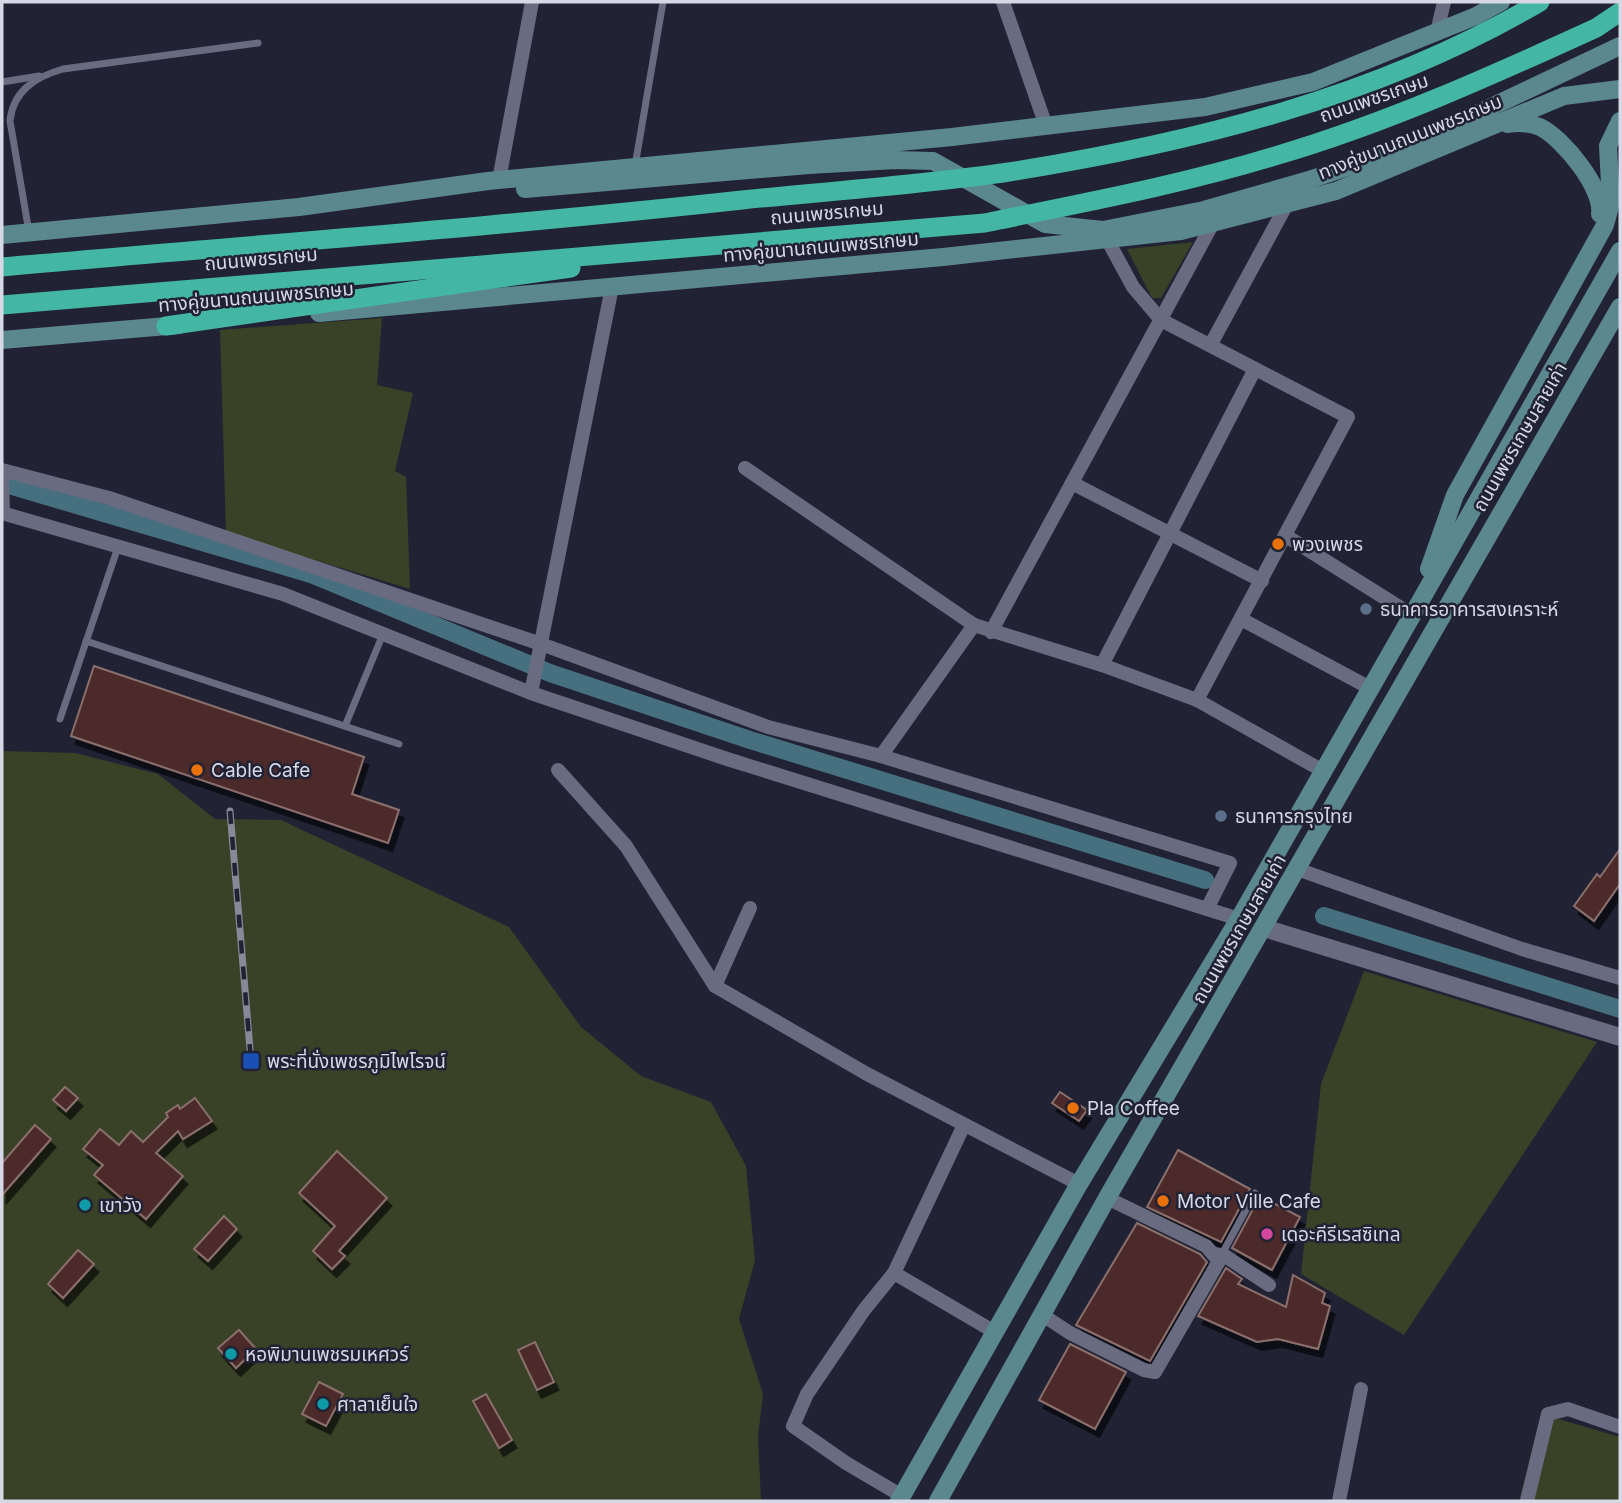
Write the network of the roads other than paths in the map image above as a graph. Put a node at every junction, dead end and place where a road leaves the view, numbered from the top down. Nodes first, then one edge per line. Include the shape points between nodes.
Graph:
1 (532, 2) edge
2 (663, 2) edge
3 (1003, 2) edge
4 (1444, 2) edge
5 (1501, 2) edge
6 (1540, 2) edge
7 (1620, 12) edge
8 (1437, 32) junction
9 (258, 43) dead end
10 (1620, 46) edge
11 (39, 76) junction
12 (2, 82) edge
13 (1620, 89) edge
14 (1620, 121) edge
15 (1499, 125) junction
16 (1046, 126) junction
17 (635, 167) junction
18 (499, 180) junction
19 (1287, 204) junction
20 (299, 207) junction
21 (1209, 217) junction
22 (29, 233) junction
23 (2, 235) edge
24 (1107, 239) junction
25 (763, 241) junction
26 (1620, 251) edge
27 (2, 267) edge
28 (1580, 270) junction
29 (612, 286) junction
30 (2, 305) edge
31 (1620, 307) edge
32 (1161, 320) junction
33 (166, 326) junction
34 (2, 340) edge
35 (1211, 344) junction
36 (1255, 369) junction
37 (745, 468) dead end
38 (2, 470) edge
39 (2, 480) edge
40 (1072, 482) junction
41 (2, 514) edge
42 (1170, 534) junction
43 (1286, 536) junction
44 (118, 547) junction
45 (1262, 581) junction
46 (1412, 615) junction
47 (1241, 619) junction
48 (974, 625) junction
49 (991, 632) junction
50 (383, 634) junction
51 (86, 641) junction
52 (540, 649) junction
53 (1102, 665) junction
54 (533, 688) junction
55 (1370, 688) junction
56 (1197, 699) junction
57 (60, 719) dead end
58 (345, 726) junction
59 (399, 744) dead end
60 (881, 756) junction
61 (558, 769) dead end
62 (1323, 771) junction
63 (1297, 869) junction
64 (750, 908) dead end
65 (1207, 909) junction
66 (1239, 919) junction
67 (1264, 928) junction
68 (1620, 978) edge
69 (715, 986) junction
70 (1620, 1037) edge
71 (964, 1125) junction
72 (1079, 1184) junction
73 (1255, 1193) dead end
74 (1107, 1198) junction
75 (1218, 1254) junction
76 (894, 1273) junction
77 (1269, 1285) dead end
78 (1041, 1314) junction
79 (993, 1331) junction
80 (1361, 1389) dead end
81 (1620, 1427) edge
82 (900, 1499) edge
83 (938, 1501) edge
84 (1339, 1501) edge
85 (1527, 1501) edge

1 - 18 street
2 - 17 lane
3 - 16 street
4 - 8 street
5 - 8 main road
6 - 27 highway, ถนนเพชรเกษม via 1489,32 1319,102 1133,150 1005,172 657,209
7 - 25 highway, ถนนเพชรเกษม via 1597,28 1435,102 1275,157 985,223
8 - 16 main road via 1313,82 1205,107
9 - 11 lane
10 - 21 main road via 1407,147
11 - 12 lane
11 - 22 lane via 11,107 10,121
13 - 15 main road, ทางคู่ขนานถนนเพชรเกษม via 1564,96
14 - 28 main road via 1608,146 1611,203 1605,225
15 - 19 main road, ทางคู่ขนานถนนเพชรเกษม via 1336,191
15 - 28 main road via 1518,122 1542,128 1593,183 1602,204
16 - 17 main road
17 - 18 main road
18 - 20 main road
19 - 21 main road, ทางคู่ขนานถนนเพชรเกษม
19 - 35 street
20 - 21 main road via 896,160 933,161 1045,224 1103,230
20 - 22 main road
21 - 24 main road, ทางคู่ขนานถนนเพชรเกษม via 1181,231
21 - 32 street
22 - 23 main road
24 - 29 main road, ทางคู่ขนานถนนเพชรเกษม
24 - 32 street via 1133,287
25 - 30 highway, ถนนเพชรเกษม
25 - 33 highway
26 - 46 main road, ถนนเพชรเกษมสายเก่า
28 - 46 main road via 1455,495
29 - 33 main road, ทางคู่ขนานถนนเพชรเกษม
29 - 52 street
31 - 63 main road, ถนนเพชรเกษมสายเก่า
32 - 35 street
32 - 40 street
33 - 34 main road, ทางคู่ขนานถนนเพชรเกษม
35 - 36 street
36 - 42 street
36 - 43 street via 1348,416
37 - 48 street
38 - 52 street via 109,498
39 - 41 street
40 - 42 street
40 - 49 street
41 - 44 street
42 - 45 street
42 - 53 street
43 - 45 street
43 - 46 street
44 - 50 street via 283,594
44 - 51 lane
45 - 47 street
46 - 55 main road, ถนนเพชรเกษมสายเก่า
47 - 55 street
47 - 56 street
48 - 49 street
48 - 60 street
49 - 53 street
50 - 54 street
50 - 58 lane
51 - 57 lane
51 - 58 lane
52 - 54 street
52 - 60 street via 768,727
53 - 56 street
54 - 65 street via 724,758
55 - 62 main road, ถนนเพชรเกษมสายเก่า
56 - 62 street
58 - 59 lane
60 - 65 street via 1230,863
61 - 69 street via 626,846
62 - 66 main road, ถนนเพชรเกษมสายเก่า
63 - 67 main road, ถนนเพชรเกษมสายเก่า
63 - 68 street via 1522,949
64 - 69 street
65 - 66 street
66 - 72 main road, ถนนเพชรเกษมสายเก่า
67 - 70 street
67 - 74 main road, ถนนเพชรเกษมสายเก่า
69 - 71 street
71 - 72 street
71 - 76 street
72 - 79 main road, ถนนเพชรเกษมสายเก่า
73 - 75 lane
74 - 75 street
74 - 78 main road, ถนนเพชรเกษมสายเก่า
75 - 77 street
75 - 78 street via 1219,1261 1155,1371 1082,1340
76 - 79 street
76 - 82 street via 807,1394 793,1426
78 - 83 main road, ถนนเพชรเกษมสายเก่า
79 - 82 main road, ถนนเพชรเกษมสายเก่า
80 - 84 street
81 - 85 street via 1568,1409 1548,1414

